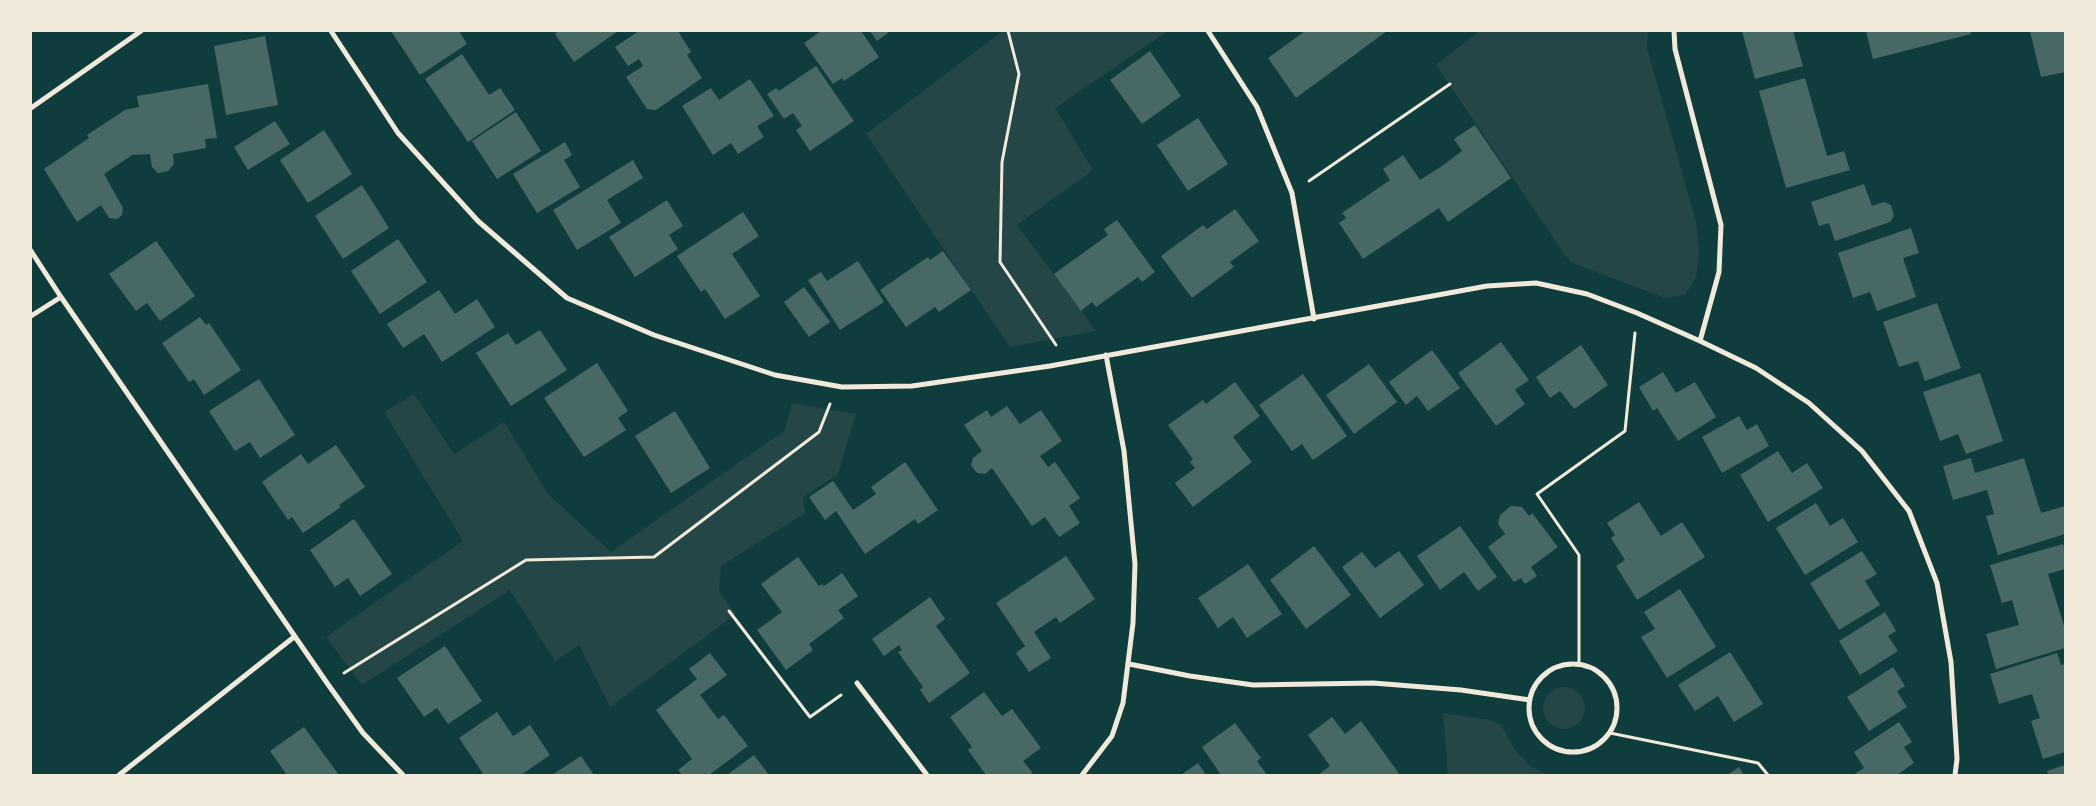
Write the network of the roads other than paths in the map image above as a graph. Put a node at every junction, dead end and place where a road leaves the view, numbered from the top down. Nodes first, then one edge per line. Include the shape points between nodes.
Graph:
1 (141, 31) edge
2 (331, 31) edge
3 (1208, 31) edge
4 (1674, 31) edge
5 (31, 108) edge
6 (31, 251) edge
7 (60, 296) junction
8 (31, 316) edge
9 (1314, 319) junction
10 (1700, 341) junction
11 (1106, 355) junction
12 (294, 637) junction
13 (1129, 664) junction
14 (857, 683) road end
15 (1530, 700) junction
16 (119, 775) edge
17 (403, 775) edge
18 (927, 775) edge
19 (1082, 775) edge
20 (1955, 775) edge

1 - 5 street
2 - 11 street via 398,133 478,221 567,298 654,335 775,375 836,386 912,386
3 - 9 street via 1257,107 1292,193
4 - 10 street via 1675,49 1721,225 1719,272
6 - 7 street
7 - 8 street
7 - 12 street
9 - 10 street via 1487,286 1536,283 1587,294
9 - 11 street
10 - 20 street via 1756,368 1809,403 1862,450 1909,511 1937,583 1951,662 1957,760
11 - 13 street via 1124,451 1135,564
12 - 16 street
12 - 17 street via 363,734
13 - 15 street via 1253,685 1373,683 1461,690
13 - 19 street via 1123,703 1112,736
14 - 18 street
15 - 15 street via 1536,685 1548,672 1579,664 1594,669 1607,680 1614,692 1616,720 1610,733 1588,750 1558,750 1535,730

